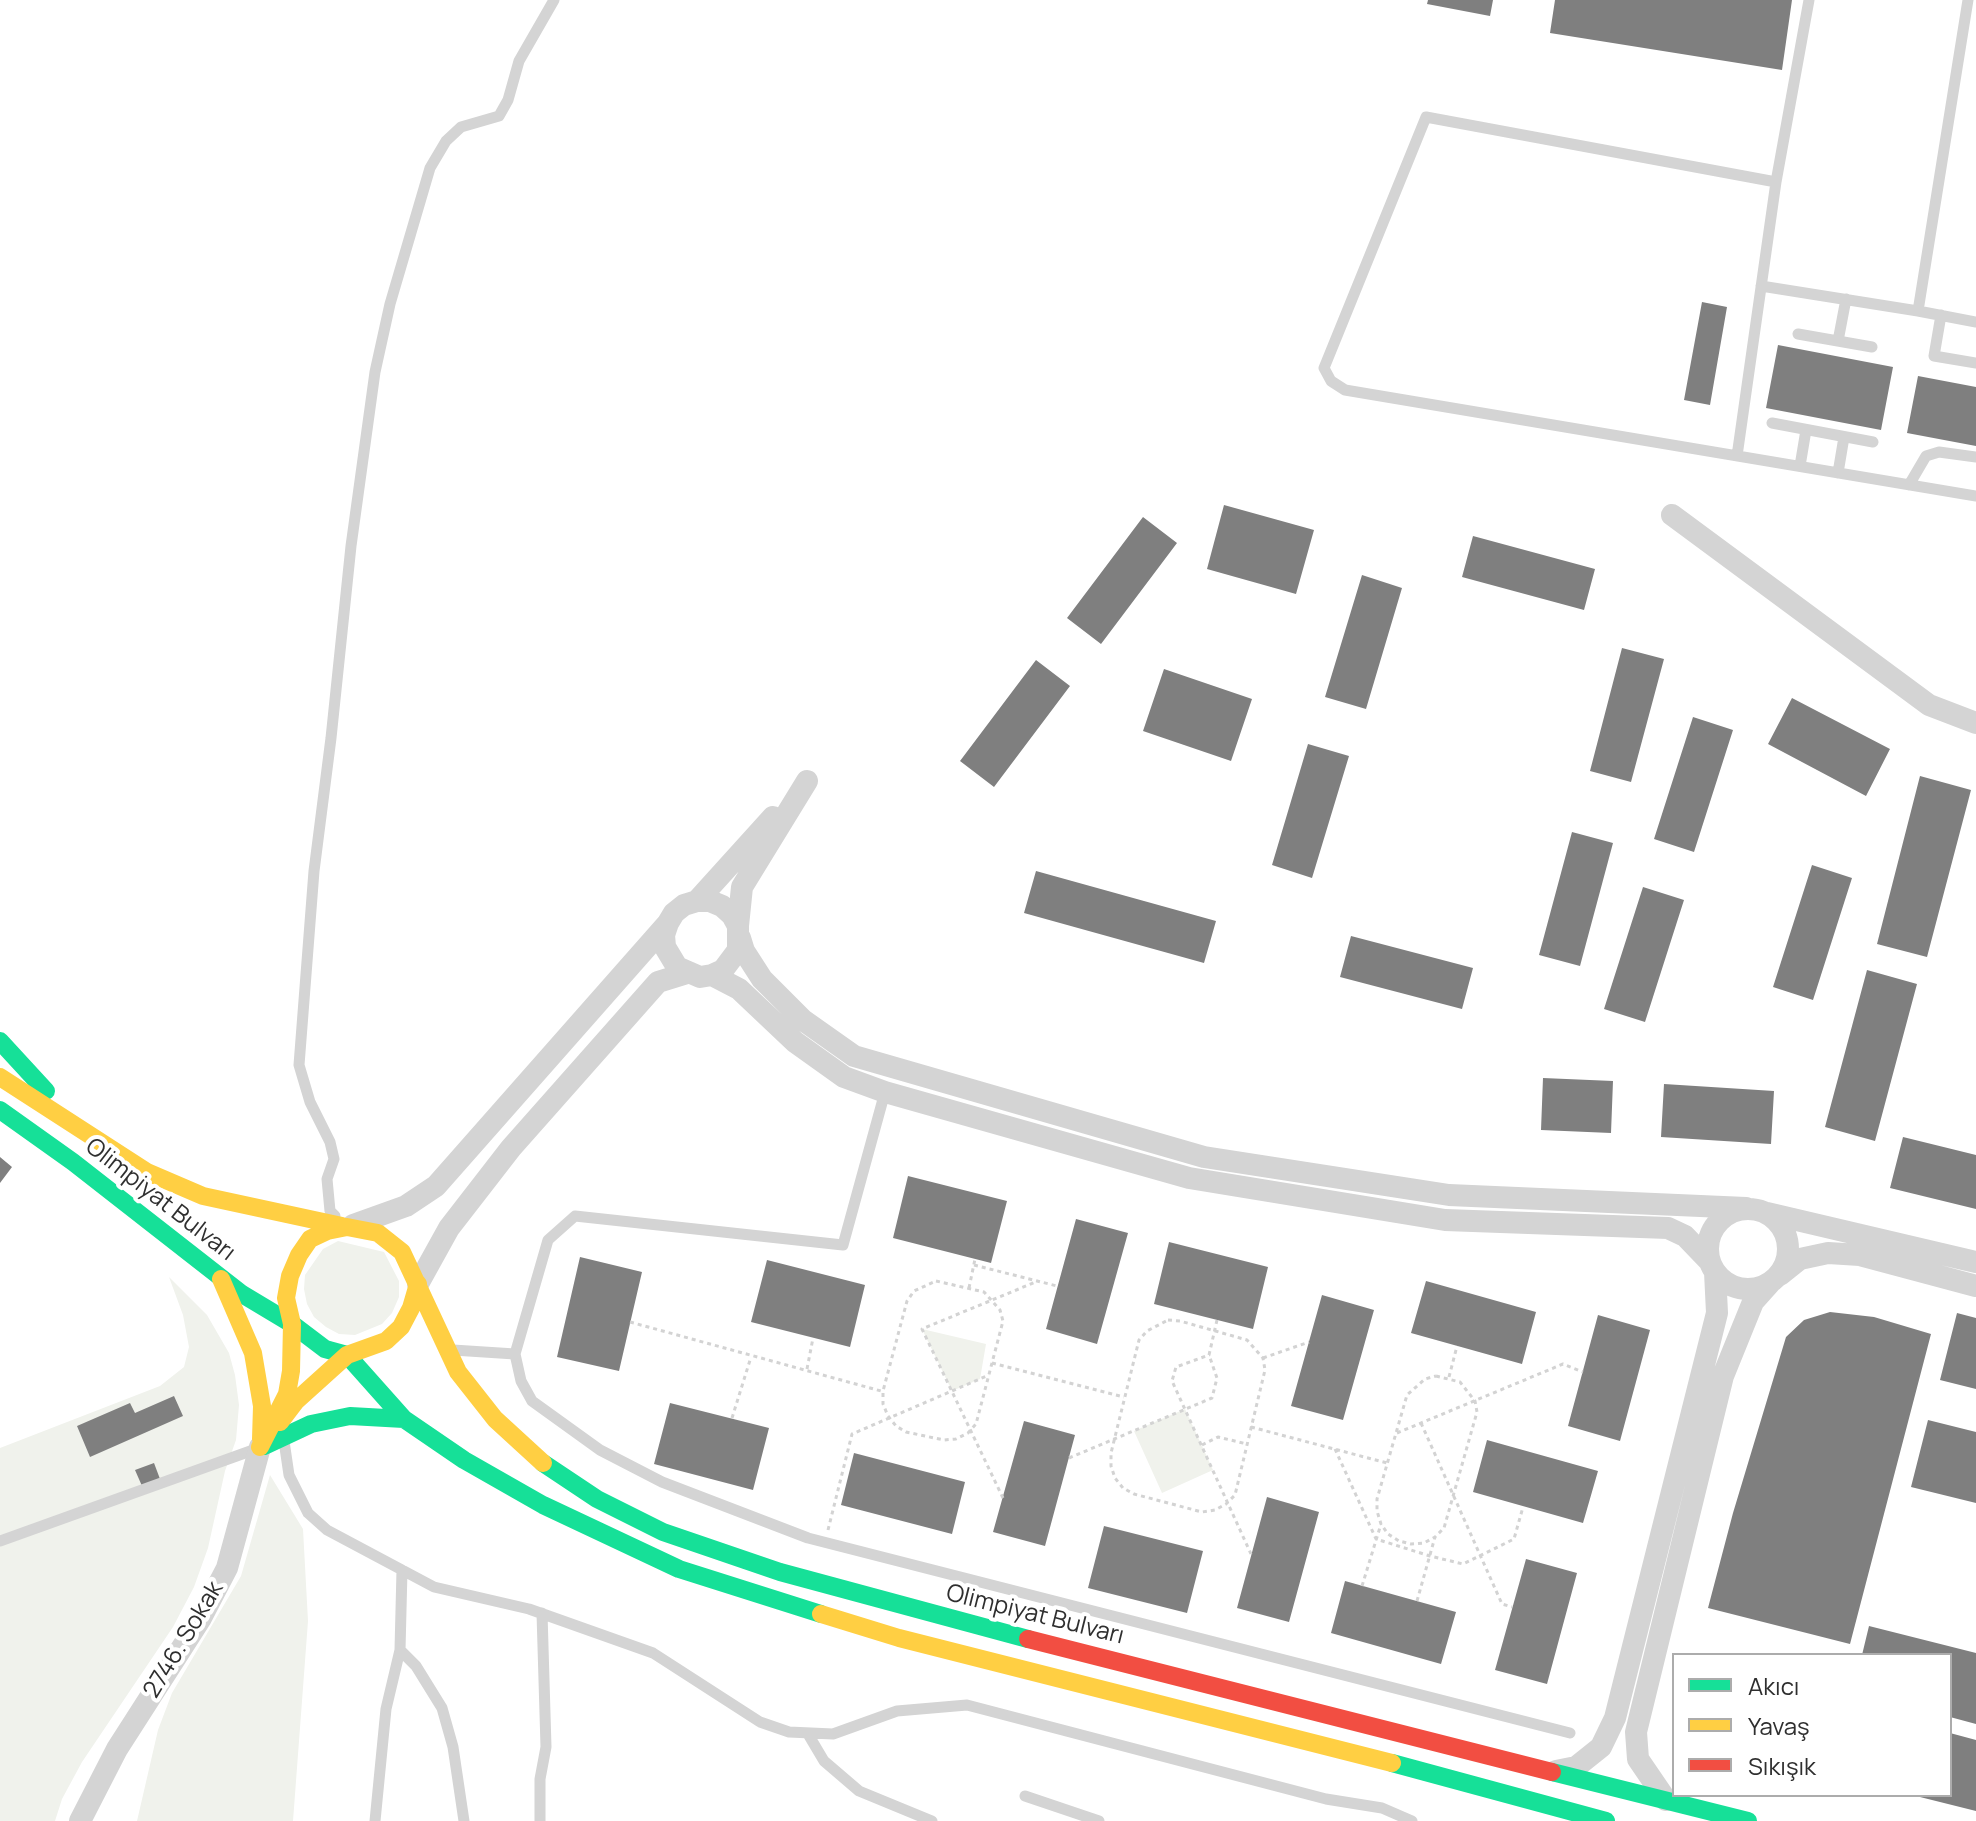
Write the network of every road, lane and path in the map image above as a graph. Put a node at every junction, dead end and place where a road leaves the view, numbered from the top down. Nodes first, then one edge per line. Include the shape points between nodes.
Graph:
1 (554, 0) edge
2 (1809, 0) edge
3 (1968, 0) edge
4 (1776, 182) junction
5 (1761, 286) junction
6 (1846, 299) junction
7 (1918, 311) junction
8 (1941, 315) junction
9 (1976, 322) edge
10 (1798, 334) dead end
11 (1838, 341) junction
12 (1872, 347) dead end
13 (1976, 363) edge
14 (1772, 423) dead end
15 (1806, 430) junction
16 (1844, 437) junction
17 (1873, 442) dead end
18 (1737, 456) junction
19 (1976, 457) edge
20 (1800, 466) junction
21 (1838, 473) junction
22 (1909, 485) junction
23 (1976, 496) edge
24 (1672, 515) dead end
25 (1976, 723) edge
26 (697, 901) junction
27 (668, 923) junction
28 (739, 932) junction
29 (687, 973) junction
30 (712, 975) junction
31 (0, 1041) edge
32 (0, 1077) edge
33 (885, 1092) junction
34 (0, 1110) edge
35 (78, 1127) junction
36 (1756, 1210) junction
37 (347, 1227) junction
38 (975, 1259) dead end
39 (1976, 1262) edge
40 (974, 1265) junction
41 (1712, 1267) junction
42 (220, 1277) junction
43 (1774, 1280) junction
44 (1038, 1281) junction
45 (418, 1284) junction
46 (1057, 1286) dead end
47 (1976, 1286) edge
48 (969, 1288) junction
49 (994, 1300) junction
50 (1217, 1320) dead end
51 (630, 1322) dead end
52 (292, 1324) junction
53 (1215, 1331) junction
54 (813, 1338) dead end
55 (1309, 1342) dead end
56 (1457, 1346) dead end
57 (448, 1350) junction
58 (515, 1354) junction
59 (347, 1355) junction
60 (752, 1355) junction
61 (1209, 1355) junction
62 (1263, 1358) junction
63 (992, 1363) junction
64 (807, 1370) junction
65 (1583, 1372) dead end
66 (989, 1375) junction
67 (1449, 1377) junction
68 (883, 1391) junction
69 (952, 1391) junction
70 (1125, 1397) junction
71 (1475, 1401) junction
72 (1185, 1409) junction
73 (732, 1418) dead end
74 (889, 1418) junction
75 (404, 1419) junction
76 (1421, 1423) junction
77 (1251, 1427) junction
78 (970, 1430) junction
79 (1396, 1433) junction
80 (283, 1437) junction
81 (1115, 1439) junction
82 (1247, 1444) junction
83 (1201, 1445) junction
84 (260, 1447) junction
85 (1335, 1449) junction
86 (1069, 1458) dead end
87 (1387, 1463) junction
88 (1453, 1496) junction
89 (1003, 1498) dead end
90 (1228, 1502) junction
91 (1523, 1507) dead end
92 (1381, 1524) junction
93 (1435, 1537) junction
94 (1376, 1539) junction
95 (0, 1541) edge
96 (825, 1542) junction
97 (1251, 1554) dead end
98 (1430, 1556) junction
99 (1480, 1556) junction
100 (402, 1570) junction
101 (1362, 1586) dead end
102 (1417, 1601) dead end
103 (1512, 1607) dead end
104 (542, 1613) junction
105 (400, 1650) junction
106 (1570, 1733) dead end
107 (808, 1734) junction
108 (1551, 1772) junction
109 (1025, 1796) dead end
110 (1666, 1800) junction
111 (80, 1821) edge
112 (375, 1821) edge
113 (464, 1821) edge
114 (540, 1821) edge
115 (932, 1821) edge
116 (1099, 1821) edge
117 (1412, 1821) edge
118 (1606, 1821) edge
119 (1748, 1821) edge

1 - 37 lane via 519,61 499,116 461,127 430,168 375,372 314,871 299,1065 334,1159 327,1179 330,1211
2 - 4 lane
3 - 7 lane
4 - 5 lane
4 - 18 lane via 1426,117 1324,368 1345,390
5 - 6 lane
5 - 18 lane
6 - 7 lane
6 - 11 lane
7 - 8 lane
8 - 9 lane
8 - 13 lane via 1934,356
10 - 11 lane
11 - 12 lane
14 - 15 lane
15 - 16 lane
15 - 20 lane
16 - 17 lane
16 - 21 lane
18 - 20 lane
19 - 22 lane via 1939,452 1926,456
20 - 21 lane
21 - 22 lane
22 - 23 lane
24 - 25 street via 1929,705
26 - 27 street via 684,905
26 - 28 street via 722,906
26 - 28 street via 807,781 742,887
27 - 29 street via 665,947
27 - 37 street via 436,1186 406,1206
28 - 30 street via 732,962
28 - 36 street via 762,979 803,1020 854,1056 1204,1157 1449,1195
29 - 30 street
29 - 45 street via 658,982 511,1148 449,1228
30 - 33 street via 739,989 795,1042 844,1077
31 - 35 main road
32 - 35 main road, Olimpiyat Bulvarı
33 - 41 street via 1189,1178 1445,1220 1668,1228 1685,1236
33 - 58 lane via 843,1245 575,1216 548,1240
34 - 42 main road, Olimpiyat Bulvarı
35 - 37 main road, Olimpiyat Bulvarı via 147,1172 203,1196
36 - 39 street
36 - 41 street via 1724,1216 1715,1225 1707,1249
36 - 43 street via 1776,1220 1788,1241 1788,1254
37 - 45 main road via 392,1241
37 - 52 main road via 310,1239 299,1255 286,1298
38 - 40 path
40 - 44 path
40 - 48 path
41 - 43 street via 1734,1287 1746,1290
41 - 108 street via 1717,1313 1615,1718 1601,1747 1576,1767
42 - 52 main road, Olimpiyat Bulvarı
42 - 84 main road via 243,1326 259,1381
43 - 47 street via 1800,1259 1828,1253 1860,1255
43 - 110 street via 1753,1302 1723,1376 1636,1732 1638,1759
44 - 46 path
44 - 49 path
45 - 57 main road, Olimpiyat Bulvarı
45 - 59 main road via 401,1327 386,1341
48 - 49 path
48 - 68 path via 936,1281 914,1291
49 - 63 path via 1003,1321
49 - 69 path via 922,1329
50 - 53 path
51 - 60 path
52 - 59 main road via 325,1349
52 - 84 main road via 287,1394
53 - 61 path
53 - 62 path via 1247,1340
53 - 70 path via 1168,1320 1147,1331 1139,1340
54 - 64 path
55 - 62 path
56 - 67 path
57 - 58 lane
57 - 108 main road, Olimpiyat Bulvarı via 458,1372 495,1419 536,1458 597,1499 663,1532 881,1600
58 - 96 lane via 532,1401 600,1450 662,1482
59 - 75 main road
59 - 84 main road via 296,1401
60 - 64 path
60 - 73 path
61 - 72 path via 1217,1378 1212,1398
61 - 72 path via 1176,1367 1172,1381
62 - 77 path via 1265,1370
63 - 66 path
63 - 70 path
64 - 68 path
65 - 71 path via 1563,1364
66 - 69 path
66 - 78 path
67 - 71 path
67 - 79 path via 1415,1385
68 - 74 path
69 - 74 path
69 - 78 path
70 - 81 path
71 - 76 path
71 - 88 path via 1477,1412
72 - 81 path
72 - 83 path
74 - 78 path via 906,1432 944,1440
74 - 96 path via 852,1434
75 - 80 main road via 350,1416 311,1424
75 - 118 main road via 543,1505 679,1569 899,1638
76 - 79 path
76 - 88 path
77 - 82 path
77 - 85 path
78 - 89 path
79 - 87 path
80 - 84 main road
80 - 100 lane via 289,1475 308,1513 327,1530
81 - 86 path
81 - 90 path via 1111,1466 1123,1488 1202,1512
82 - 83 path via 1218,1437
82 - 90 path via 1235,1495
83 - 90 path
84 - 95 lane
84 - 111 street, 2746. Sokak via 227,1568 117,1749
85 - 87 path
85 - 94 path
87 - 92 path via 1377,1499
88 - 93 path via 1444,1528
88 - 99 path
90 - 97 path
91 - 99 path via 1514,1539
92 - 93 path via 1388,1534 1411,1544
92 - 94 path
93 - 98 path
94 - 98 path
94 - 101 path
96 - 106 lane
98 - 99 path via 1463,1564
98 - 102 path
99 - 103 path via 1502,1604
100 - 104 lane via 434,1587
100 - 105 lane
104 - 107 lane via 653,1653 760,1722
104 - 114 lane via 546,1747
105 - 112 lane via 386,1709
105 - 113 lane via 442,1708
107 - 115 lane via 824,1761 859,1791
107 - 117 lane via 833,1734 897,1711 967,1705 1326,1799 1382,1808
108 - 110 main road, Olimpiyat Bulvarı
109 - 116 lane
110 - 119 main road, Olimpiyat Bulvarı

